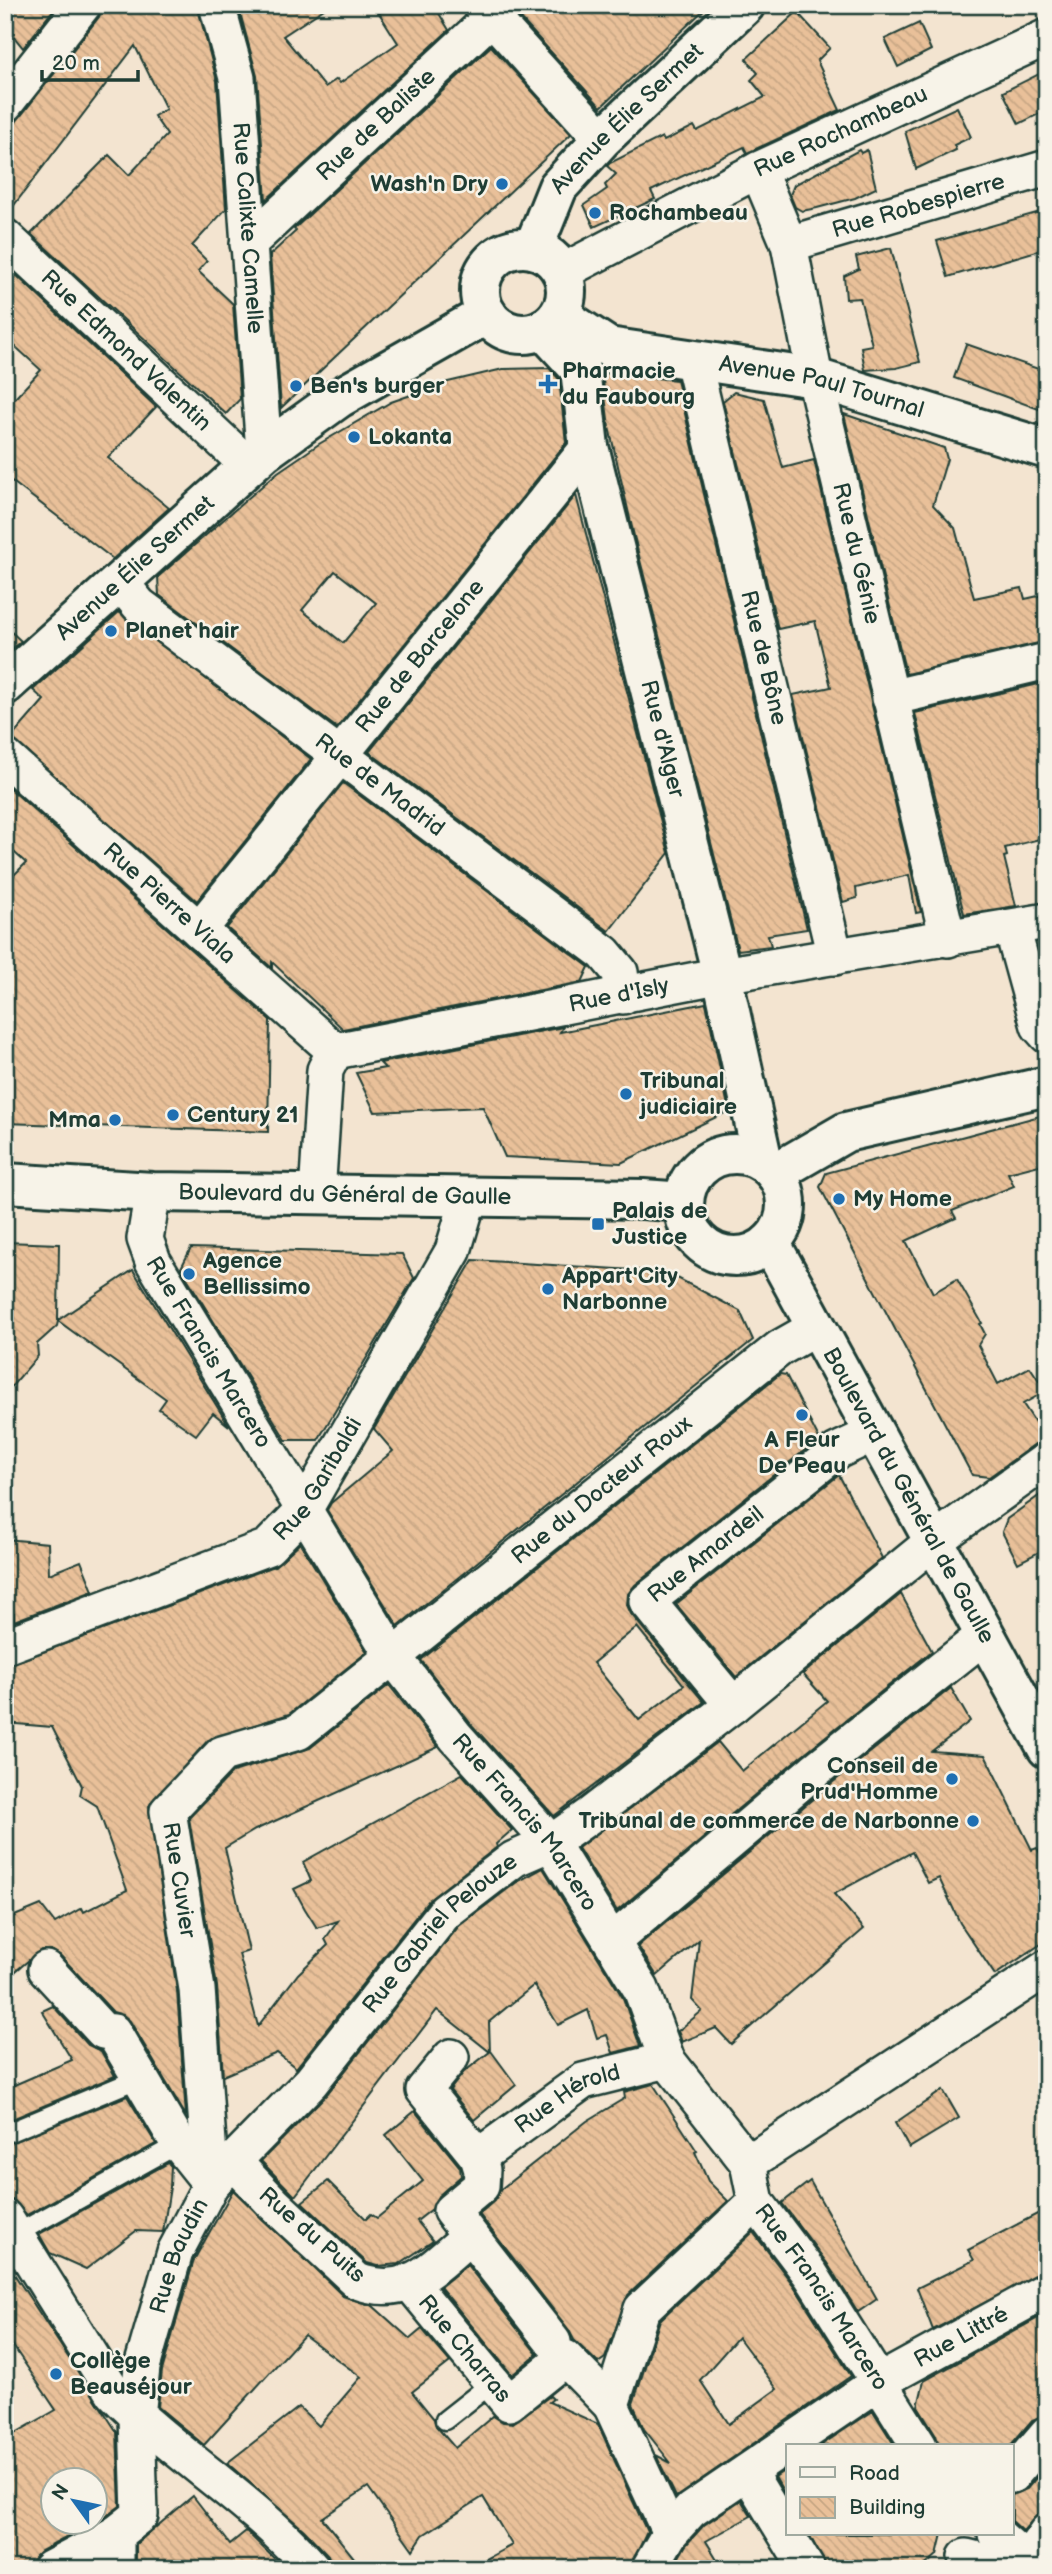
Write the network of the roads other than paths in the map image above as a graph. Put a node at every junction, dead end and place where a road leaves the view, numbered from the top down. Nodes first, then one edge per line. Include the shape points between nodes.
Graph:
1 (83, 5) edge
2 (217, 5) edge
3 (745, 5) edge
4 (492, 9) edge
5 (1047, 37) edge
6 (5, 104) edge
7 (602, 139) junction
8 (1047, 168) edge
9 (758, 170) junction
10 (5, 237) edge
11 (248, 244) junction
12 (789, 244) junction
13 (533, 249) junction
14 (562, 272) junction
15 (487, 314) junction
16 (551, 322) junction
17 (693, 360) junction
18 (814, 377) junction
19 (589, 447) junction
20 (1047, 449) edge
21 (256, 458) junction
22 (121, 583) junction
23 (1047, 660) edge
24 (5, 685) edge
25 (890, 698) junction
26 (341, 755) junction
27 (5, 757) edge
28 (1047, 921) edge
29 (1012, 928) junction
30 (200, 930) junction
31 (948, 939) junction
32 (835, 957) junction
33 (722, 975) junction
34 (623, 996) junction
35 (1047, 1035) edge
36 (335, 1051) junction
37 (1047, 1086) edge
38 (769, 1168) junction
39 (5, 1183) edge
40 (153, 1192) junction
41 (317, 1195) junction
42 (470, 1197) junction
43 (684, 1202) junction
44 (770, 1242) junction
45 (817, 1327) junction
46 (874, 1433) junction
47 (1047, 1460) edge
48 (304, 1510) junction
49 (934, 1541) junction
50 (985, 1634) junction
51 (5, 1646) edge
52 (394, 1658) junction
53 (733, 1705) junction
54 (1047, 1748) edge
55 (551, 1843) junction
56 (613, 1941) junction
57 (1047, 1968) edge
58 (46, 1969) dead end
59 (451, 2057) dead end
60 (667, 2060) junction
61 (142, 2077) junction
62 (5, 2134) edge
63 (193, 2136) junction
64 (478, 2157) junction
65 (748, 2163) junction
66 (222, 2173) junction
67 (756, 2202) junction
68 (10, 2226) edge
69 (469, 2238) junction
70 (411, 2284) junction
71 (1047, 2290) edge
72 (553, 2342) dead end
73 (879, 2382) junction
74 (492, 2383) junction
75 (611, 2405) junction
76 (137, 2417) junction
77 (444, 2420) dead end
78 (1047, 2434) edge
79 (789, 2444) edge
80 (918, 2444) edge
81 (786, 2446) edge
82 (748, 2472) junction
83 (1014, 2473) edge
84 (1047, 2532) edge
85 (670, 2533) junction
86 (116, 2534) junction
87 (786, 2534) edge
88 (787, 2536) edge
89 (998, 2536) edge
90 (967, 2555) edge
91 (50, 2569) edge
92 (116, 2569) edge
93 (313, 2569) edge
94 (649, 2569) edge
95 (807, 2569) edge
96 (1015, 2569) edge

1 - 6 street
2 - 11 street, Rue Calixte Camelle via 237,78
3 - 7 main road, Avenue Élie Sermet
4 - 7 street
4 - 11 street, Rue de Baliste
5 - 9 street, Rue Rochambeau
7 - 13 main road, Avenue Élie Sermet via 558,187
8 - 12 street, Rue Robespierre
9 - 12 street, Rue du Génie
9 - 14 street, Rue Rochambeau
10 - 21 street, Rue Edmond Valentin
11 - 21 street, Rue Calixte Camelle
12 - 18 street, Rue du Génie
13 - 14 main road via 545,253
13 - 15 main road via 505,251 484,271 480,286
14 - 16 main road via 565,302
15 - 16 main road via 506,330 531,333
15 - 21 main road via 340,398
16 - 17 main road, Avenue Paul Tournal via 608,347
16 - 19 main road, Rue d'Alger via 579,369
17 - 18 main road, Avenue Paul Tournal
17 - 32 street, Rue de Bône
18 - 20 main road, Avenue Paul Tournal
18 - 25 street, Rue du Génie
19 - 26 street, Rue de Barcelone
19 - 33 main road, Rue d'Alger
21 - 22 main road, Avenue Élie Sermet
22 - 24 main road, Avenue Élie Sermet
22 - 26 street, Rue de Madrid via 139,605
23 - 25 street
25 - 31 street, Rue du Génie
26 - 30 street, Rue de Barcelone
26 - 34 street, Rue de Madrid via 604,953 620,972
27 - 30 street, Rue Pierre Viala
28 - 29 street, Rue d'Isly
29 - 31 street, Rue d'Isly
29 - 35 street via 1039,1026
30 - 36 street, Rue Pierre Viala
31 - 32 street, Rue d'Isly
32 - 33 street, Rue d'Isly
33 - 34 street, Rue d'Isly
33 - 38 main road, Rue d'Alger
34 - 36 street, Rue d'Isly
36 - 41 street via 325,1070
37 - 38 main road via 846,1132
38 - 43 main road via 735,1154 705,1163 691,1181
38 - 44 main road via 782,1184 786,1208 779,1233
39 - 40 main road, Boulevard du Général de Gaulle
40 - 41 main road, Boulevard du Général de Gaulle
40 - 48 street, Rue Francis Marcero via 145,1239 153,1261
41 - 42 main road, Boulevard du Général de Gaulle
42 - 43 main road, Boulevard du Général de Gaulle
42 - 48 street, Rue Garibaldi via 453,1251
43 - 44 main road via 691,1232 713,1252 743,1256
44 - 45 main road, Boulevard du Général de Gaulle
45 - 46 main road, Boulevard du Général de Gaulle
45 - 52 street, Rue du Docteur Roux via 780,1348
46 - 49 main road, Boulevard du Général de Gaulle
46 - 53 street, Rue Amardeil via 837,1451 647,1601
47 - 49 street, Rue Gabriel Pelouze
48 - 51 street, Rue Garibaldi via 268,1547
48 - 52 street, Rue Francis Marcero
49 - 50 main road, Boulevard du Général de Gaulle
49 - 53 street, Rue Gabriel Pelouze
50 - 54 main road, Boulevard du Général de Gaulle
50 - 56 street
52 - 55 street, Rue Francis Marcero via 456,1737
52 - 63 street, Rue Cuvier via 298,1732 222,1754 168,1811 197,1989
53 - 55 street, Rue Gabriel Pelouze
55 - 56 street, Rue Francis Marcero
55 - 66 street, Rue Gabriel Pelouze via 514,1859 445,1912 311,2082
56 - 60 street, Rue Francis Marcero via 640,1989
57 - 65 street
58 - 61 street via 103,2031 113,2032
59 - 64 street via 424,2090
60 - 64 street, Rue Hérold via 583,2081
60 - 65 street, Rue Francis Marcero
61 - 62 lane
61 - 63 street
63 - 66 street, Rue Cuvier
63 - 68 lane
64 - 69 street via 481,2186 451,2211
65 - 67 street, Rue Francis Marcero
66 - 70 street, Rue du Puits via 274,2204 357,2281 374,2287
66 - 76 street, Rue Baudin via 175,2252 142,2367
67 - 73 street, Rue Francis Marcero via 811,2275
67 - 75 street via 642,2309
68 - 76 street via 114,2393
69 - 70 street
69 - 72 street
70 - 74 street, Rue Charras
71 - 73 street, Rue Littré
73 - 79 street, Rue Littré
73 - 80 street, Rue Francis Marcero
74 - 75 street, Rue Charras via 509,2403 565,2358
74 - 77 lane
75 - 85 street, Rue Charras
76 - 86 street, Rue Baudin via 140,2515
76 - 93 street via 261,2515
78 - 83 street
81 - 82 street, Rue Littré
82 - 85 street, Rue Littré via 691,2510
82 - 87 street
84 - 89 street via 1027,2561
85 - 94 street, Rue Littré
86 - 91 street
86 - 92 street
88 - 95 street
90 - 96 street

